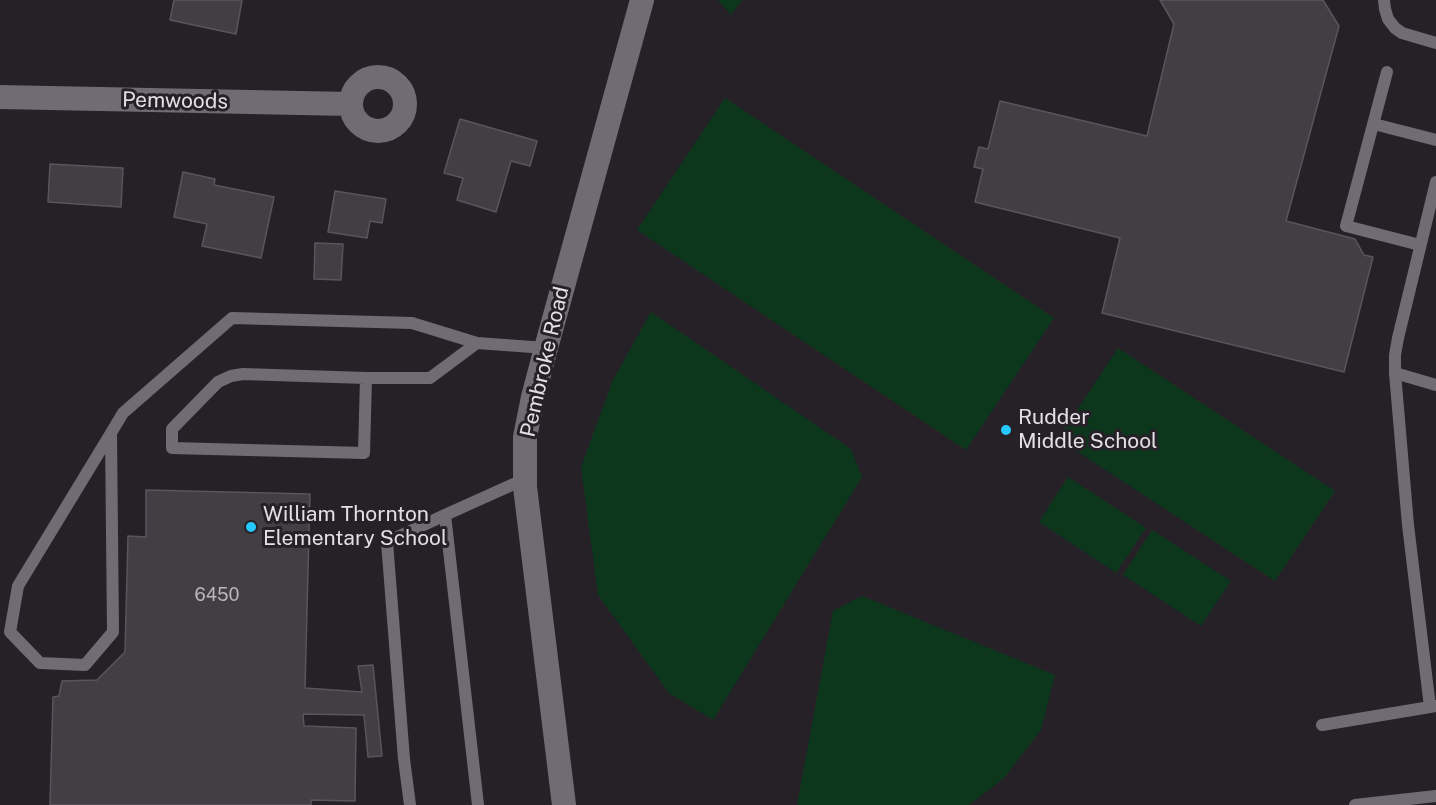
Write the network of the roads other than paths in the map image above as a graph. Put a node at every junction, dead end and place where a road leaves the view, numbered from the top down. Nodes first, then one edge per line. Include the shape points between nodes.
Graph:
1 (642, 0) edge
2 (1384, 0) edge
3 (1436, 43) edge
4 (1388, 72) dead end
5 (0, 97) edge
6 (350, 104) dead end
7 (1374, 124) junction
8 (1436, 140) edge
9 (1436, 182) edge
10 (1420, 245) junction
11 (477, 344) junction
12 (546, 348) junction
13 (1395, 373) junction
14 (366, 378) junction
15 (1436, 385) edge
16 (111, 433) junction
17 (525, 479) junction
18 (445, 515) junction
19 (1433, 707) edge
20 (1322, 725) dead end
21 (1436, 796) edge
22 (410, 805) edge
23 (478, 805) edge
24 (564, 805) edge
25 (1355, 805) edge

1 - 12 street, Pembroke Road
2 - 3 lane via 1384,9 1395,28
4 - 7 lane
5 - 6 street, Pemwoods
7 - 8 lane
7 - 10 lane via 1346,226
9 - 10 lane
10 - 13 lane via 1398,338
11 - 12 lane
11 - 14 lane via 430,378
11 - 16 lane via 412,323 232,318 123,413
12 - 17 street, Pembroke Road via 525,437
13 - 15 lane
13 - 19 lane via 1408,525
14 - 14 lane via 231,376 218,382 172,429 172,448 364,453
16 - 16 lane via 18,586 10,632 40,663 85,665 113,632
17 - 18 lane
17 - 24 street, Pembroke Road
18 - 22 lane via 387,542
18 - 23 lane
19 - 20 lane
21 - 25 lane

